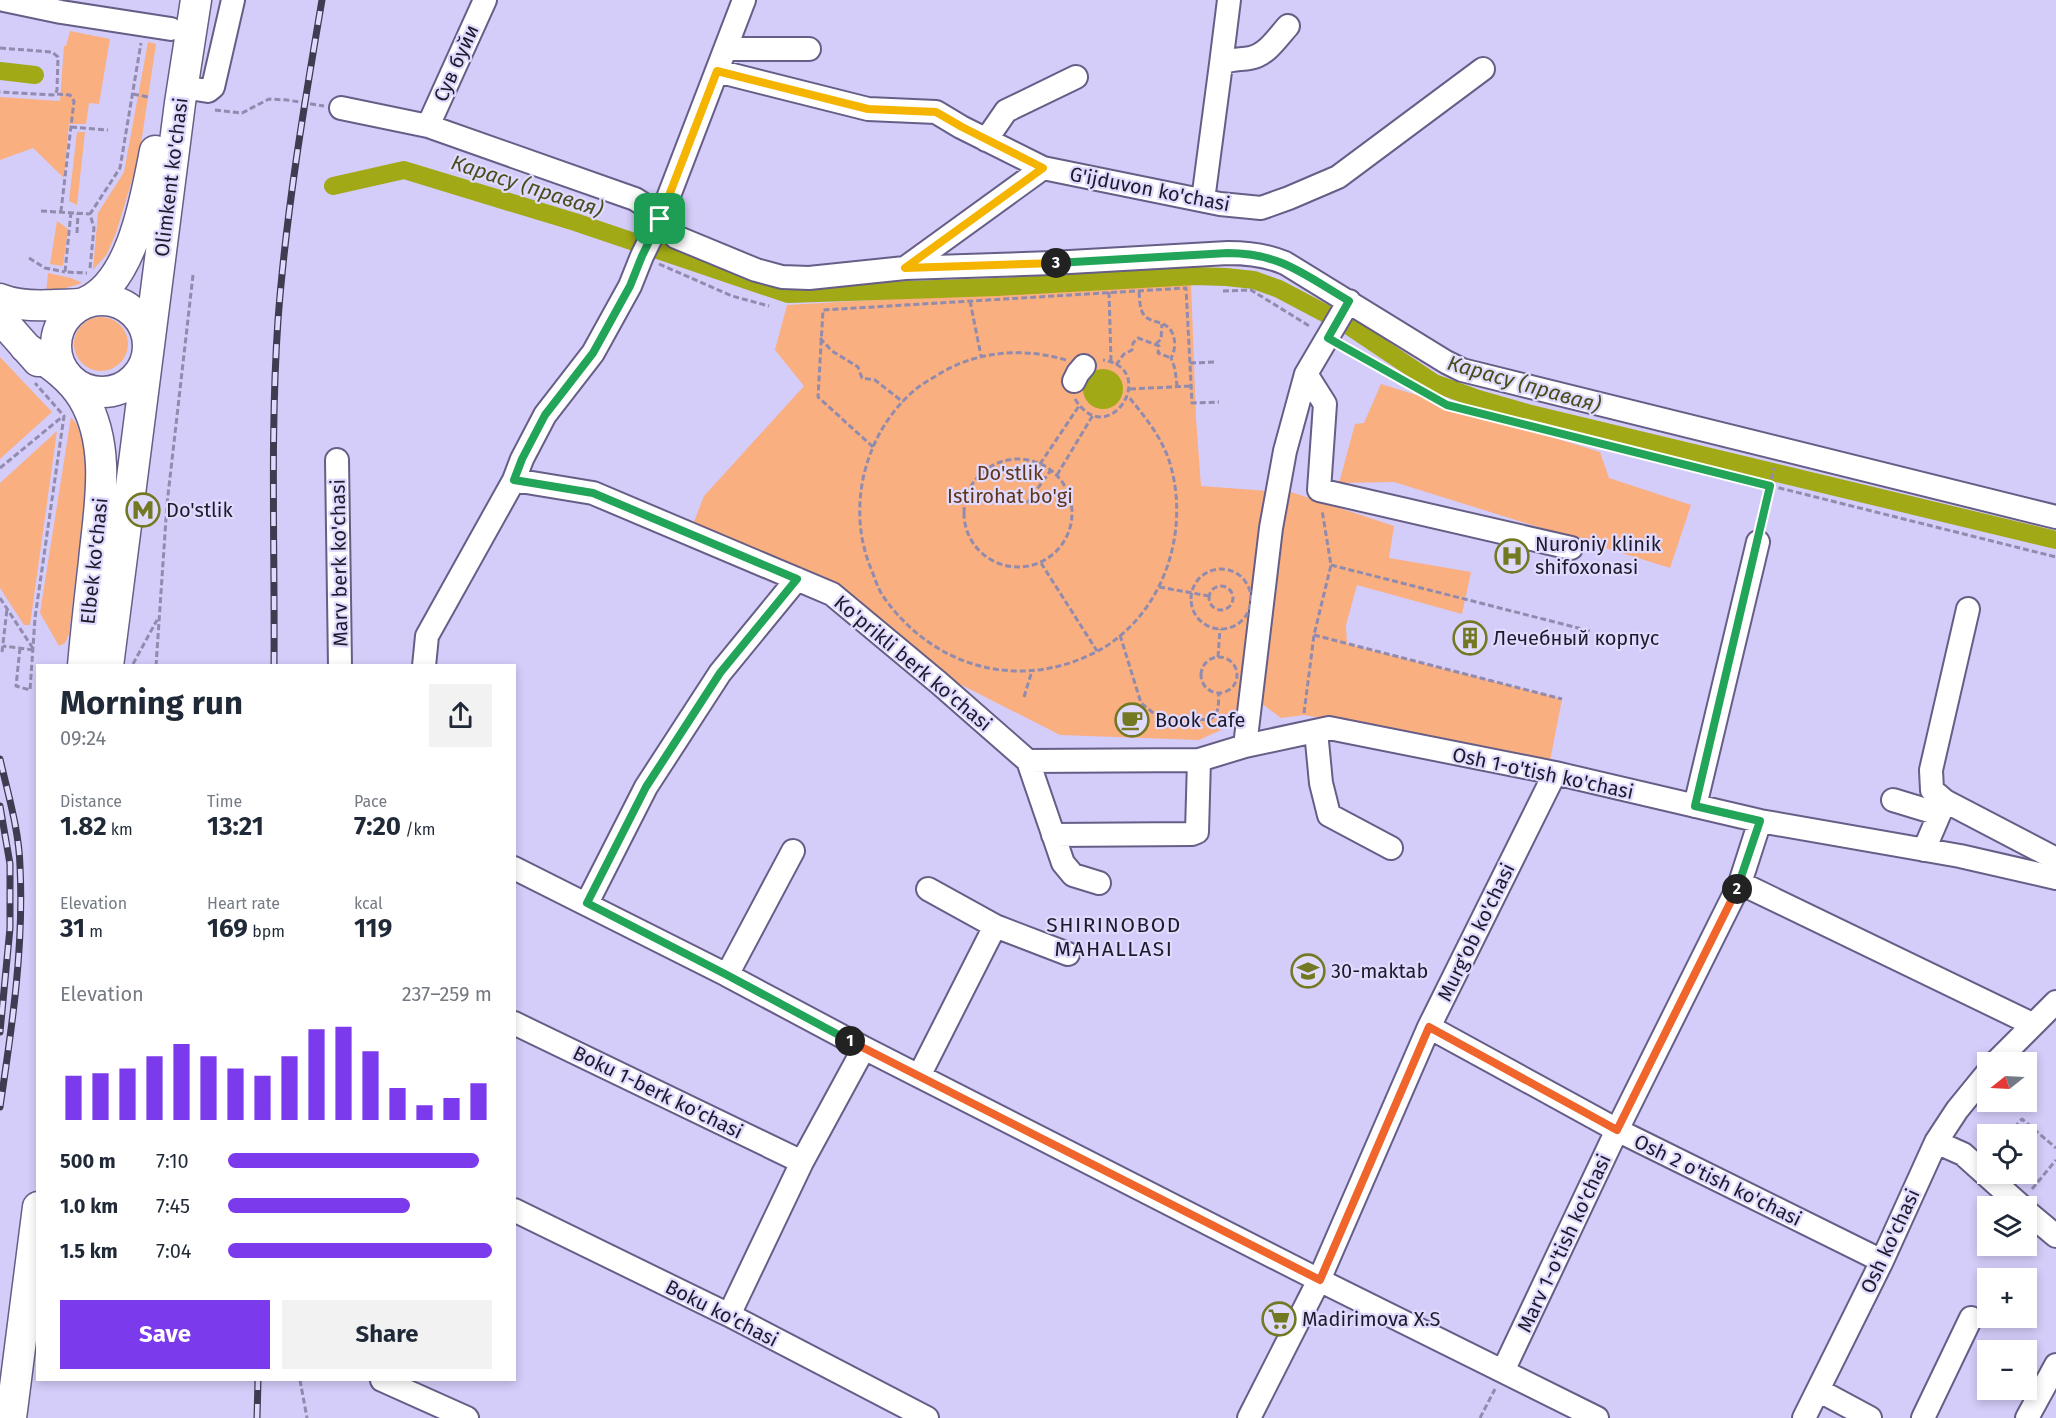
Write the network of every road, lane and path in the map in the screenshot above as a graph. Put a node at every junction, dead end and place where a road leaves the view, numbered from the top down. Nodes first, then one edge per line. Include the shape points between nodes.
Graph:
1 (485, 0) edge
2 (744, 0) edge
3 (1228, 0) edge
4 (11, 1) edge
5 (231, 11) edge
6 (176, 14) edge
7 (1288, 26) dead end
8 (0, 48) edge
9 (726, 49) junction
10 (809, 50) dead end
11 (1221, 64) junction
12 (1483, 69) dead end
13 (717, 71) junction
14 (1076, 76) dead end
15 (182, 87) junction
16 (0, 92) edge
17 (57, 93) junction
18 (133, 94) junction
19 (148, 97) dead end
20 (341, 108) joint
21 (215, 110) dead end
22 (428, 126) junction
23 (71, 127) junction
24 (108, 130) dead end
25 (986, 140) junction
26 (1043, 168) junction
27 (1203, 200) junction
28 (41, 211) dead end
29 (62, 211) junction
30 (71, 212) junction
31 (78, 213) junction
32 (90, 214) junction
33 (656, 226) junction
34 (77, 233) dead end
35 (642, 256) junction
36 (29, 258) dead end
37 (905, 268) junction
38 (65, 272) junction
39 (193, 274) dead end
40 (1139, 291) junction
41 (1223, 291) dead end
42 (1109, 292) junction
43 (0, 298) edge
44 (970, 301) junction
45 (85, 303) junction
46 (1347, 305) junction
47 (769, 306) dead end
48 (0, 318) edge
49 (1162, 323) junction
50 (820, 338) junction
51 (1328, 338) junction
52 (1156, 344) junction
53 (25, 347) junction
54 (148, 354) junction
55 (981, 356) junction
56 (1171, 358) junction
57 (1111, 362) junction
58 (1217, 362) dead end
59 (1190, 363) junction
60 (1116, 365) junction
61 (1079, 374) junction
62 (1306, 374) junction
63 (67, 377) junction
64 (32, 380) dead end
65 (1177, 386) junction
66 (1191, 386) junction
67 (1129, 389) junction
68 (1128, 396) junction
69 (903, 402) junction
70 (1219, 402) dead end
71 (1079, 406) junction
72 (1093, 415) junction
73 (64, 416) junction
74 (873, 447) junction
75 (101, 457) junction
76 (337, 460) dead end
77 (1040, 464) junction
78 (0, 468) edge
79 (1050, 470) junction
80 (1057, 476) junction
81 (514, 480) junction
82 (1770, 486) junction
83 (1319, 490) junction
84 (1026, 503) dead end
85 (2056, 517) edge
86 (1758, 542) joint
87 (1571, 548) dead end
88 (2056, 557) edge
89 (1041, 563) junction
90 (1331, 565) junction
91 (797, 579) junction
92 (1159, 587) junction
93 (1192, 593) junction
94 (1209, 597) junction
95 (0, 598) edge
96 (7, 608) junction
97 (1968, 609) dead end
98 (158, 619) junction
99 (1220, 629) junction
100 (1590, 631) dead end
101 (1120, 635) junction
102 (1314, 636) junction
103 (3, 646) junction
104 (20, 648) junction
105 (34, 650) junction
106 (1097, 651) junction
107 (2, 652) dead end
108 (1218, 657) junction
109 (83, 664) edge
110 (108, 664) edge
111 (133, 664) edge
112 (154, 664) edge
113 (340, 664) edge
114 (424, 664) edge
115 (1032, 671) junction
116 (1219, 693) junction
117 (1024, 697) dead end
118 (1562, 699) dead end
119 (1307, 727) junction
120 (1245, 746) junction
121 (1199, 760) junction
122 (1028, 761) junction
123 (1555, 773) junction
124 (1893, 800) dead end
125 (1695, 806) junction
126 (1942, 807) junction
127 (1760, 821) junction
128 (1053, 835) junction
129 (1391, 848) dead end
130 (1924, 850) junction
131 (793, 851) dead end
132 (2056, 859) edge
133 (516, 869) edge
134 (2056, 878) edge
135 (1099, 883) dead end
136 (1740, 883) junction
137 (928, 889) dead end
138 (587, 903) junction
139 (995, 926) junction
140 (1068, 954) dead end
141 (727, 975) junction
142 (2056, 1002) edge
143 (516, 1024) edge
144 (2032, 1024) junction
145 (1429, 1027) junction
146 (864, 1048) junction
147 (2005, 1052) edge
148 (919, 1076) junction
149 (1977, 1085) edge
150 (1617, 1130) junction
151 (2037, 1132) edge
152 (1936, 1142) junction
153 (2056, 1148) edge
154 (2056, 1160) edge
155 (802, 1162) junction
156 (2010, 1196) edge
157 (2030, 1196) edge
158 (516, 1211) edge
159 (2037, 1220) edge
160 (36, 1222) edge
161 (2056, 1236) edge
162 (1882, 1261) junction
163 (1320, 1280) junction
164 (729, 1315) junction
165 (1971, 1318) dead end
166 (2056, 1365) edge
167 (1503, 1371) junction
168 (36, 1381) edge
169 (300, 1381) edge
170 (383, 1381) edge
171 (1818, 1390) junction
172 (11, 1418) edge
173 (30, 1418) edge
174 (307, 1418) edge
175 (466, 1418) edge
176 (927, 1418) edge
177 (1249, 1418) edge
178 (1480, 1418) edge
179 (1597, 1418) edge
180 (1804, 1418) edge
181 (1870, 1418) edge
182 (1923, 1418) edge
183 (2026, 1418) edge

1 - 22 street, Сув буйи
2 - 9 street
3 - 11 street
4 - 6 street
5 - 6 street
5 - 15 street via 211,90
6 - 15 main road, Olimkent ko'chasi
6 - 18 path
6 - 45 main road, Olimkent ko'chasi via 140,221 114,278
7 - 11 street via 1266,51 1253,58
8 - 17 path via 57,54
9 - 10 street
9 - 13 street
11 - 27 street
12 - 27 street, G'ijduvon ko'chasi via 1338,177 1261,208
13 - 25 street via 868,109 936,112
13 - 33 street
14 - 25 street via 1006,111
15 - 54 main road, Olimkent ko'chasi
16 - 17 path
17 - 23 path via 70,95 74,101
18 - 19 path
18 - 32 path via 120,168
20 - 21 path via 269,99 242,113
20 - 22 street, G'ijduvon ko'chasi
22 - 33 street, G'ijduvon ko'chasi via 635,199 646,206
23 - 24 path
23 - 29 path
25 - 26 street
26 - 27 street, G'ijduvon ko'chasi
26 - 37 street, G'ijduvon ko'chasi
28 - 29 path
29 - 30 path
30 - 31 path
30 - 38 path
31 - 32 path
31 - 34 path
32 - 38 path via 94,228 90,270 85,274
33 - 35 street
33 - 37 street, G'ijduvon ko'chasi via 756,270 782,277
35 - 47 path via 732,296
35 - 81 street via 593,353 545,415
36 - 38 path via 45,268
37 - 46 street via 1243,253 1285,263
39 - 98 path via 166,504
40 - 42 path
40 - 49 path via 1142,313
40 - 59 path via 1186,288
41 - 51 path via 1251,290
42 - 44 path
42 - 57 path
43 - 45 main road via 38,306
44 - 50 path via 823,310
44 - 55 path
45 - 54 main road via 112,301 131,310 144,327
45 - 63 main road via 67,316 57,336 57,357
46 - 51 street
46 - 85 street via 1446,362 1481,376
48 - 53 main road, Elbek ko'chasi
49 - 52 path via 1161,339
49 - 56 path via 1171,330 1175,342
50 - 69 path via 832,351 858,367 862,378 875,380
50 - 74 path via 818,397
51 - 62 street
51 - 82 path via 1447,405
52 - 56 path via 1158,353
52 - 60 path via 1138,338
53 - 63 main road, Elbek ko'chasi
53 - 75 main road, Elbek ko'chasi via 74,405
54 - 63 main road via 132,381 111,392 87,390
54 - 110 main road, Elbek ko'chasi
55 - 61 path via 1015,352 1050,355
55 - 69 path via 946,369
56 - 65 path
57 - 60 path
57 - 61 path via 1098,360
58 - 59 path
59 - 66 path
60 - 67 path via 1125,374
61 - 71 path via 1075,398
62 - 83 street via 1325,404
62 - 120 street via 1284,451
63 - 75 main road, Elbek ko'chasi via 89,412
64 - 73 path
65 - 66 path
65 - 67 path
66 - 70 path via 1192,403
67 - 68 path
68 - 72 path via 1110,415
68 - 92 path via 1154,428 1171,466 1178,507 1174,548
69 - 74 path
71 - 72 path
71 - 77 path
72 - 80 path
73 - 78 path
73 - 105 path via 35,618
74 - 115 path via 862,481 859,518 864,554 882,594 910,629 946,654 988,669
75 - 109 main road, Elbek ko'chasi
76 - 113 street, Marv berk ko'chasi
77 - 79 path
77 - 89 path via 1008,460 987,468 972,484 963,516 969,538 994,563 1017,568
79 - 80 path
79 - 84 path
80 - 89 path via 1069,495 1072,518 1059,549
81 - 91 street, Ko'prikli berk ko'chasi via 593,493
81 - 114 street via 427,636
82 - 86 path
82 - 88 path
83 - 87 street
83 - 90 path
86 - 125 street
89 - 106 path
90 - 100 path
90 - 102 path
91 - 122 street, Ko'prikli berk ko'chasi via 832,594
91 - 138 street via 720,673 646,787
92 - 93 path
92 - 101 path via 1142,613
93 - 94 path
93 - 99 path via 1197,618
93 - 99 path via 1200,578 1214,570 1231,571 1244,581 1251,597 1248,613 1236,625
94 - 94 path via 1217,610 1227,609 1233,600 1233,594 1225,587 1215,588
95 - 96 path
96 - 103 path
96 - 105 path
97 - 126 street via 1931,770 1932,790
98 - 111 path
98 - 112 path
99 - 108 path
101 - 106 path
101 - 116 path via 1141,703 1157,716 1214,718 1218,714
102 - 118 path
102 - 119 path
103 - 104 path
103 - 107 path
104 - 105 path
104 - 105 path via 16,686 30,690
106 - 115 path via 1066,665
108 - 116 path via 1206,663 1201,675 1206,688
108 - 116 path via 1231,662 1236,675 1231,688
115 - 117 path
119 - 120 street, Osh 1-o'tish ko'chasi
119 - 123 street, Osh 1-o'tish ko'chasi via 1329,728
119 - 129 street via 1329,814
120 - 121 street, Osh 1-o'tish ko'chasi
121 - 122 street, Osh 1-o'tish ko'chasi
121 - 128 street via 1198,829 1192,834
122 - 128 street
123 - 125 street, Osh 1-o'tish ko'chasi
123 - 145 street, Murg'ob ko'chasi
124 - 126 street
125 - 127 street, Osh 1-o'tish ko'chasi
126 - 130 street
126 - 132 street
127 - 130 street, Osh 1-o'tish ko'chasi
127 - 136 street, Marv 1-o'tish ko'chasi
128 - 135 street via 1069,871
130 - 134 street, Osh 1-o'tish ko'chasi
131 - 141 street
133 - 138 street
136 - 144 street
136 - 150 street, Marv 1-o'tish ko'chasi
137 - 139 street
138 - 141 street
139 - 140 street
139 - 148 street
141 - 146 street
142 - 144 street
143 - 155 street, Boku 1-berk ko'chasi
144 - 147 street
145 - 150 street, Osh 2 o'tish ko'chasi
145 - 163 street, Murg'ob ko'chasi
146 - 148 street
146 - 155 street
148 - 163 street
149 - 152 street, Osh ko'chasi
150 - 162 street, Osh 2 o'tish ko'chasi
150 - 167 street, Marv 1-o'tish ko'chasi
151 - 153 path
152 - 156 street via 1963,1154
152 - 162 street, Osh ko'chasi
154 - 157 path
155 - 164 street
158 - 164 street, Boku ko'chasi
159 - 161 street
160 - 172 main road
162 - 171 street, Osh ko'chasi
163 - 167 street
163 - 177 street, Murg'ob ko'chasi
164 - 176 street, Boku ko'chasi
165 - 182 street
166 - 183 street
167 - 178 path
167 - 179 street
168 - 173 main road
169 - 174 path
170 - 175 street
171 - 180 street, Osh ko'chasi
171 - 181 street

